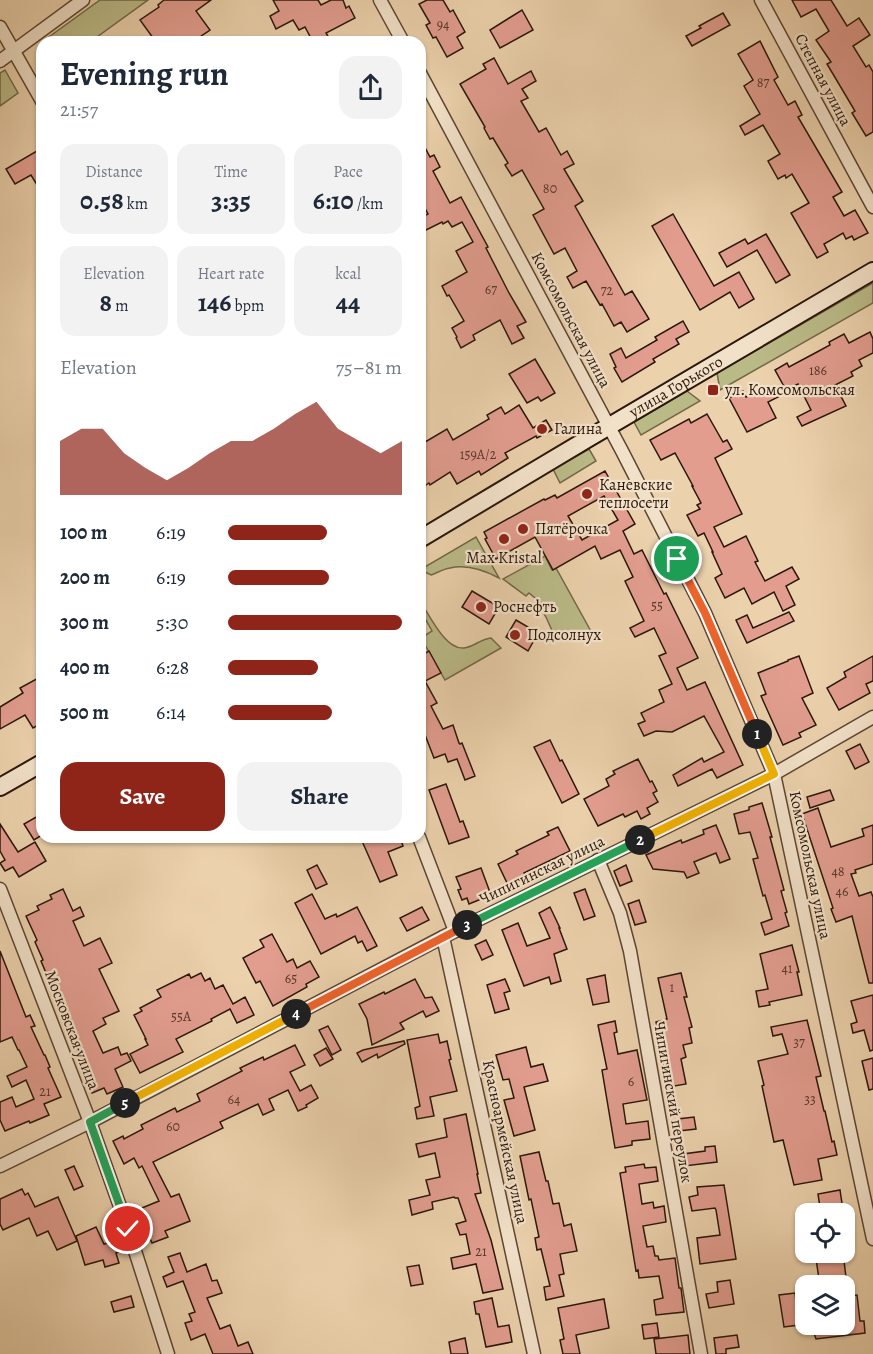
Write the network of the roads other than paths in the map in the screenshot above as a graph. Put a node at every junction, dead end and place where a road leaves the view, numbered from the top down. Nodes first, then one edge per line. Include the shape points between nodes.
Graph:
1 (83, 0) edge
2 (380, 0) edge
3 (761, 0) edge
4 (0, 27) edge
5 (400, 36) edge
6 (14, 50) junction
7 (0, 61) edge
8 (426, 84) edge
9 (36, 90) edge
10 (873, 207) edge
11 (873, 271) edge
12 (609, 427) junction
13 (426, 535) edge
14 (873, 717) edge
15 (36, 766) edge
16 (774, 774) junction
17 (0, 787) edge
18 (421, 843) edge
19 (598, 860) junction
20 (0, 890) edge
21 (455, 931) junction
22 (443, 937) junction
23 (90, 1122) junction
24 (0, 1166) edge
25 (873, 1239) edge
26 (168, 1354) edge
27 (534, 1354) edge
28 (701, 1354) edge

1 - 6 street
2 - 5 street
3 - 10 street, Степная улица
4 - 6 street
6 - 7 street
6 - 9 street
8 - 12 street, Комсомольская улица
11 - 12 main road, улица Горького
12 - 13 main road, улица Горького
12 - 16 street, Комсомольская улица via 705,613
14 - 16 street, Чипигинская улица
15 - 17 main road
16 - 19 street, Чипигинская улица
16 - 25 street, Комсомольская улица
18 - 21 street
19 - 21 street, Чипигинская улица
19 - 28 street, Чипигинский переулок via 620,913 630,951
20 - 23 street, Московская улица
21 - 22 street, Чипигинская улица
22 - 23 street, Чипигинская улица
22 - 27 street, Красноармейская улица
23 - 24 street, Чипигинская улица
23 - 26 street, Московская улица

